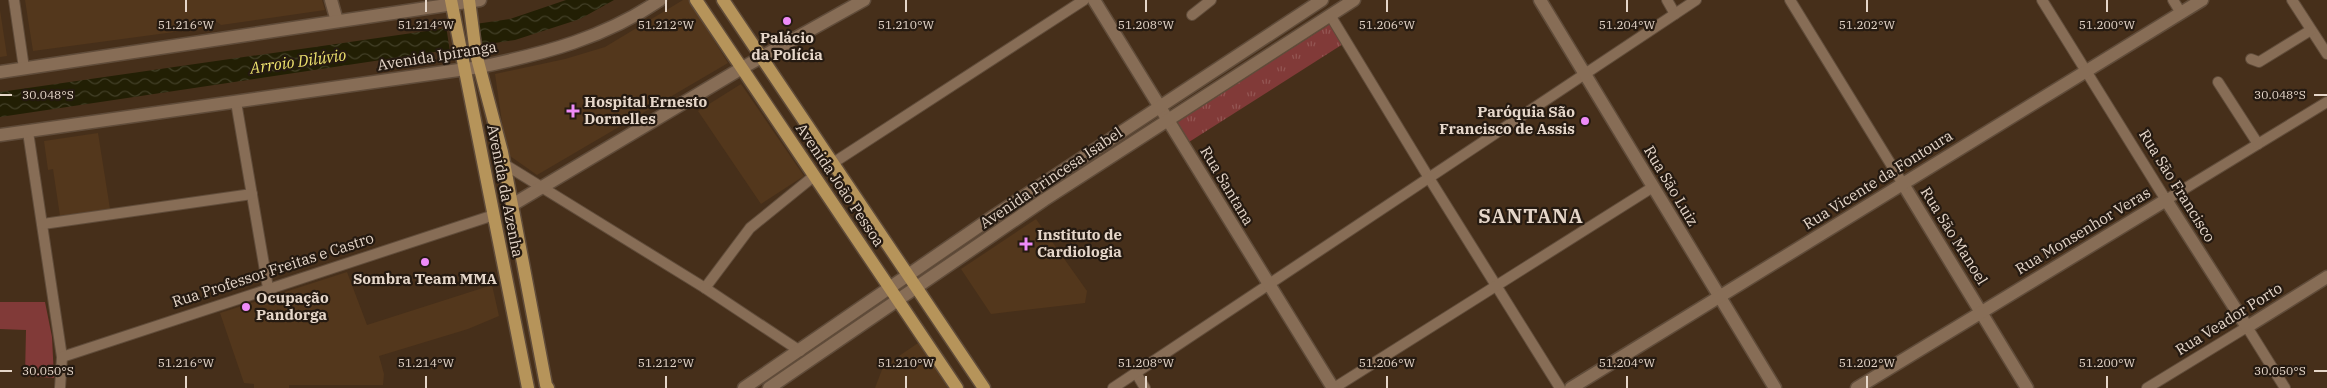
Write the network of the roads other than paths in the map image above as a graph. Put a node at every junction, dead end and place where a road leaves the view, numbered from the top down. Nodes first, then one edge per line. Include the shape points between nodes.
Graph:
1 (14, 0) edge
2 (331, 0) edge
3 (660, 0) edge
4 (696, 0) edge
5 (724, 0) edge
6 (864, 0) edge
7 (1084, 0) edge
8 (1094, 0) edge
9 (1211, 0) edge
10 (1322, 0) edge
11 (1354, 0) edge
12 (1540, 0) edge
13 (1667, 0) edge
14 (1696, 0) edge
15 (1790, 0) edge
16 (2042, 0) edge
17 (2174, 0) edge
18 (2202, 0) edge
19 (2292, 0) edge
20 (472, 4) edge
21 (1309, 4) edge
22 (452, 7) edge
23 (2181, 13) junction
24 (1675, 14) junction
25 (1192, 15) dead end
26 (1330, 15) junction
27 (336, 21) junction
28 (2311, 30) junction
29 (2327, 54) edge
30 (762, 58) junction
31 (2251, 58) dead end
32 (480, 67) junction
33 (24, 68) junction
34 (742, 68) junction
35 (464, 70) junction
36 (2086, 71) junction
37 (0, 72) edge
38 (1585, 74) junction
39 (2218, 82) dead end
40 (236, 102) junction
41 (2327, 102) edge
42 (1159, 106) junction
43 (1167, 120) junction
44 (28, 132) junction
45 (0, 136) edge
46 (2258, 144) junction
47 (504, 164) junction
48 (833, 164) junction
49 (814, 176) junction
50 (1429, 178) junction
51 (1903, 184) junction
52 (543, 188) junction
53 (1653, 188) junction
54 (252, 194) junction
55 (2166, 200) junction
56 (512, 205) junction
57 (494, 215) junction
58 (43, 224) junction
59 (908, 275) junction
60 (2327, 277) edge
61 (1268, 284) junction
62 (1498, 285) junction
63 (890, 287) junction
64 (916, 287) junction
65 (268, 288) junction
66 (705, 288) junction
67 (1719, 297) junction
68 (898, 300) junction
69 (1981, 312) junction
70 (2247, 327) junction
71 (800, 351) junction
72 (62, 357) junction
73 (1136, 373) junction
74 (547, 386) edge
75 (60, 388) edge
76 (528, 388) edge
77 (744, 388) edge
78 (769, 388) edge
79 (957, 388) edge
80 (984, 388) edge
81 (1113, 388) edge
82 (1145, 388) edge
83 (1334, 388) edge
84 (1560, 388) edge
85 (1571, 388) edge
86 (1775, 388) edge
87 (1857, 388) edge
88 (2027, 388) edge
89 (2147, 388) edge
90 (2285, 388) edge

1 - 33 street
2 - 27 street
3 - 32 street, Avenida Ipiranga via 624,22 582,41
4 - 34 main road, Avenida João Pessoa
5 - 30 main road, Avenida João Pessoa
6 - 30 street
7 - 48 street
8 - 42 street, Rua Santana
9 - 25 street
10 - 21 street, Avenida Princesa Isabel
11 - 26 street, Avenida Princesa Isabel
12 - 38 street, Rua São Luiz
13 - 24 street
14 - 24 street
15 - 51 street, Rua São Manoel
16 - 36 street, Rua São Francisco
17 - 23 street
18 - 23 street, Rua Vicente da Fontoura
19 - 28 street
20 - 22 street
20 - 32 main road, Avenida da Azenha
21 - 42 street, Avenida Princesa Isabel
22 - 27 street
22 - 35 main road, Avenida da Azenha
23 - 36 street, Rua Vicente da Fontoura
24 - 38 street
26 - 43 street, Avenida Princesa Isabel
26 - 50 street
27 - 33 street
28 - 29 street
28 - 31 street via 2259,62
30 - 34 street
30 - 48 main road, Avenida João Pessoa
32 - 35 street, Avenida Ipiranga
32 - 47 main road, Avenida da Azenha
33 - 37 street
34 - 49 main road, Avenida João Pessoa
34 - 52 street
35 - 40 street, Avenida Ipiranga
35 - 57 main road, Avenida da Azenha
36 - 51 street, Rua Vicente da Fontoura
36 - 55 street, Rua São Francisco
38 - 50 street
38 - 53 street, Rua São Luiz
39 - 46 street
40 - 44 street, Avenida Ipiranga
40 - 54 street
41 - 46 street, Rua Monsenhor Veras
42 - 43 street, Rua Santana
42 - 59 street, Avenida Princesa Isabel
43 - 61 street, Rua Santana
43 - 64 street, Avenida Princesa Isabel
44 - 45 street, Avenida Ipiranga
44 - 58 street
46 - 55 street, Rua Monsenhor Veras
47 - 52 street
47 - 56 main road, Avenida da Azenha
48 - 59 main road, Avenida João Pessoa
49 - 63 main road, Avenida João Pessoa
49 - 66 street via 750,228
50 - 61 street
50 - 62 street
51 - 67 street, Rua Vicente da Fontoura
51 - 69 street, Rua São Manoel
52 - 56 street
52 - 66 street
53 - 62 street
53 - 67 street, Rua São Luiz
54 - 58 street
54 - 65 street
55 - 69 street, Rua Monsenhor Veras
55 - 70 street, Rua São Francisco
56 - 74 main road, Avenida da Azenha
57 - 65 street, Rua Professor Freitas e Castro
57 - 76 main road, Avenida da Azenha
58 - 72 street
59 - 63 street, Avenida Princesa Isabel
59 - 64 main road, Avenida João Pessoa
60 - 70 street, Rua Veador Porto
61 - 73 street
61 - 83 street, Rua Santana
62 - 83 street
62 - 84 street
63 - 68 main road, Avenida João Pessoa
63 - 71 street, Avenida Princesa Isabel
64 - 68 street, Avenida Princesa Isabel
64 - 80 main road, Avenida João Pessoa
65 - 72 street, Rua Professor Freitas e Castro
66 - 71 street
67 - 85 street, Rua Vicente da Fontoura
67 - 86 street, Rua São Luiz
68 - 78 street, Avenida Princesa Isabel
68 - 79 main road, Avenida João Pessoa
69 - 87 street, Rua Monsenhor Veras
69 - 88 street, Rua São Manoel
70 - 89 street, Rua Veador Porto
70 - 90 street, Rua São Francisco
71 - 77 street, Avenida Princesa Isabel
72 - 75 street
73 - 81 street
73 - 82 street

